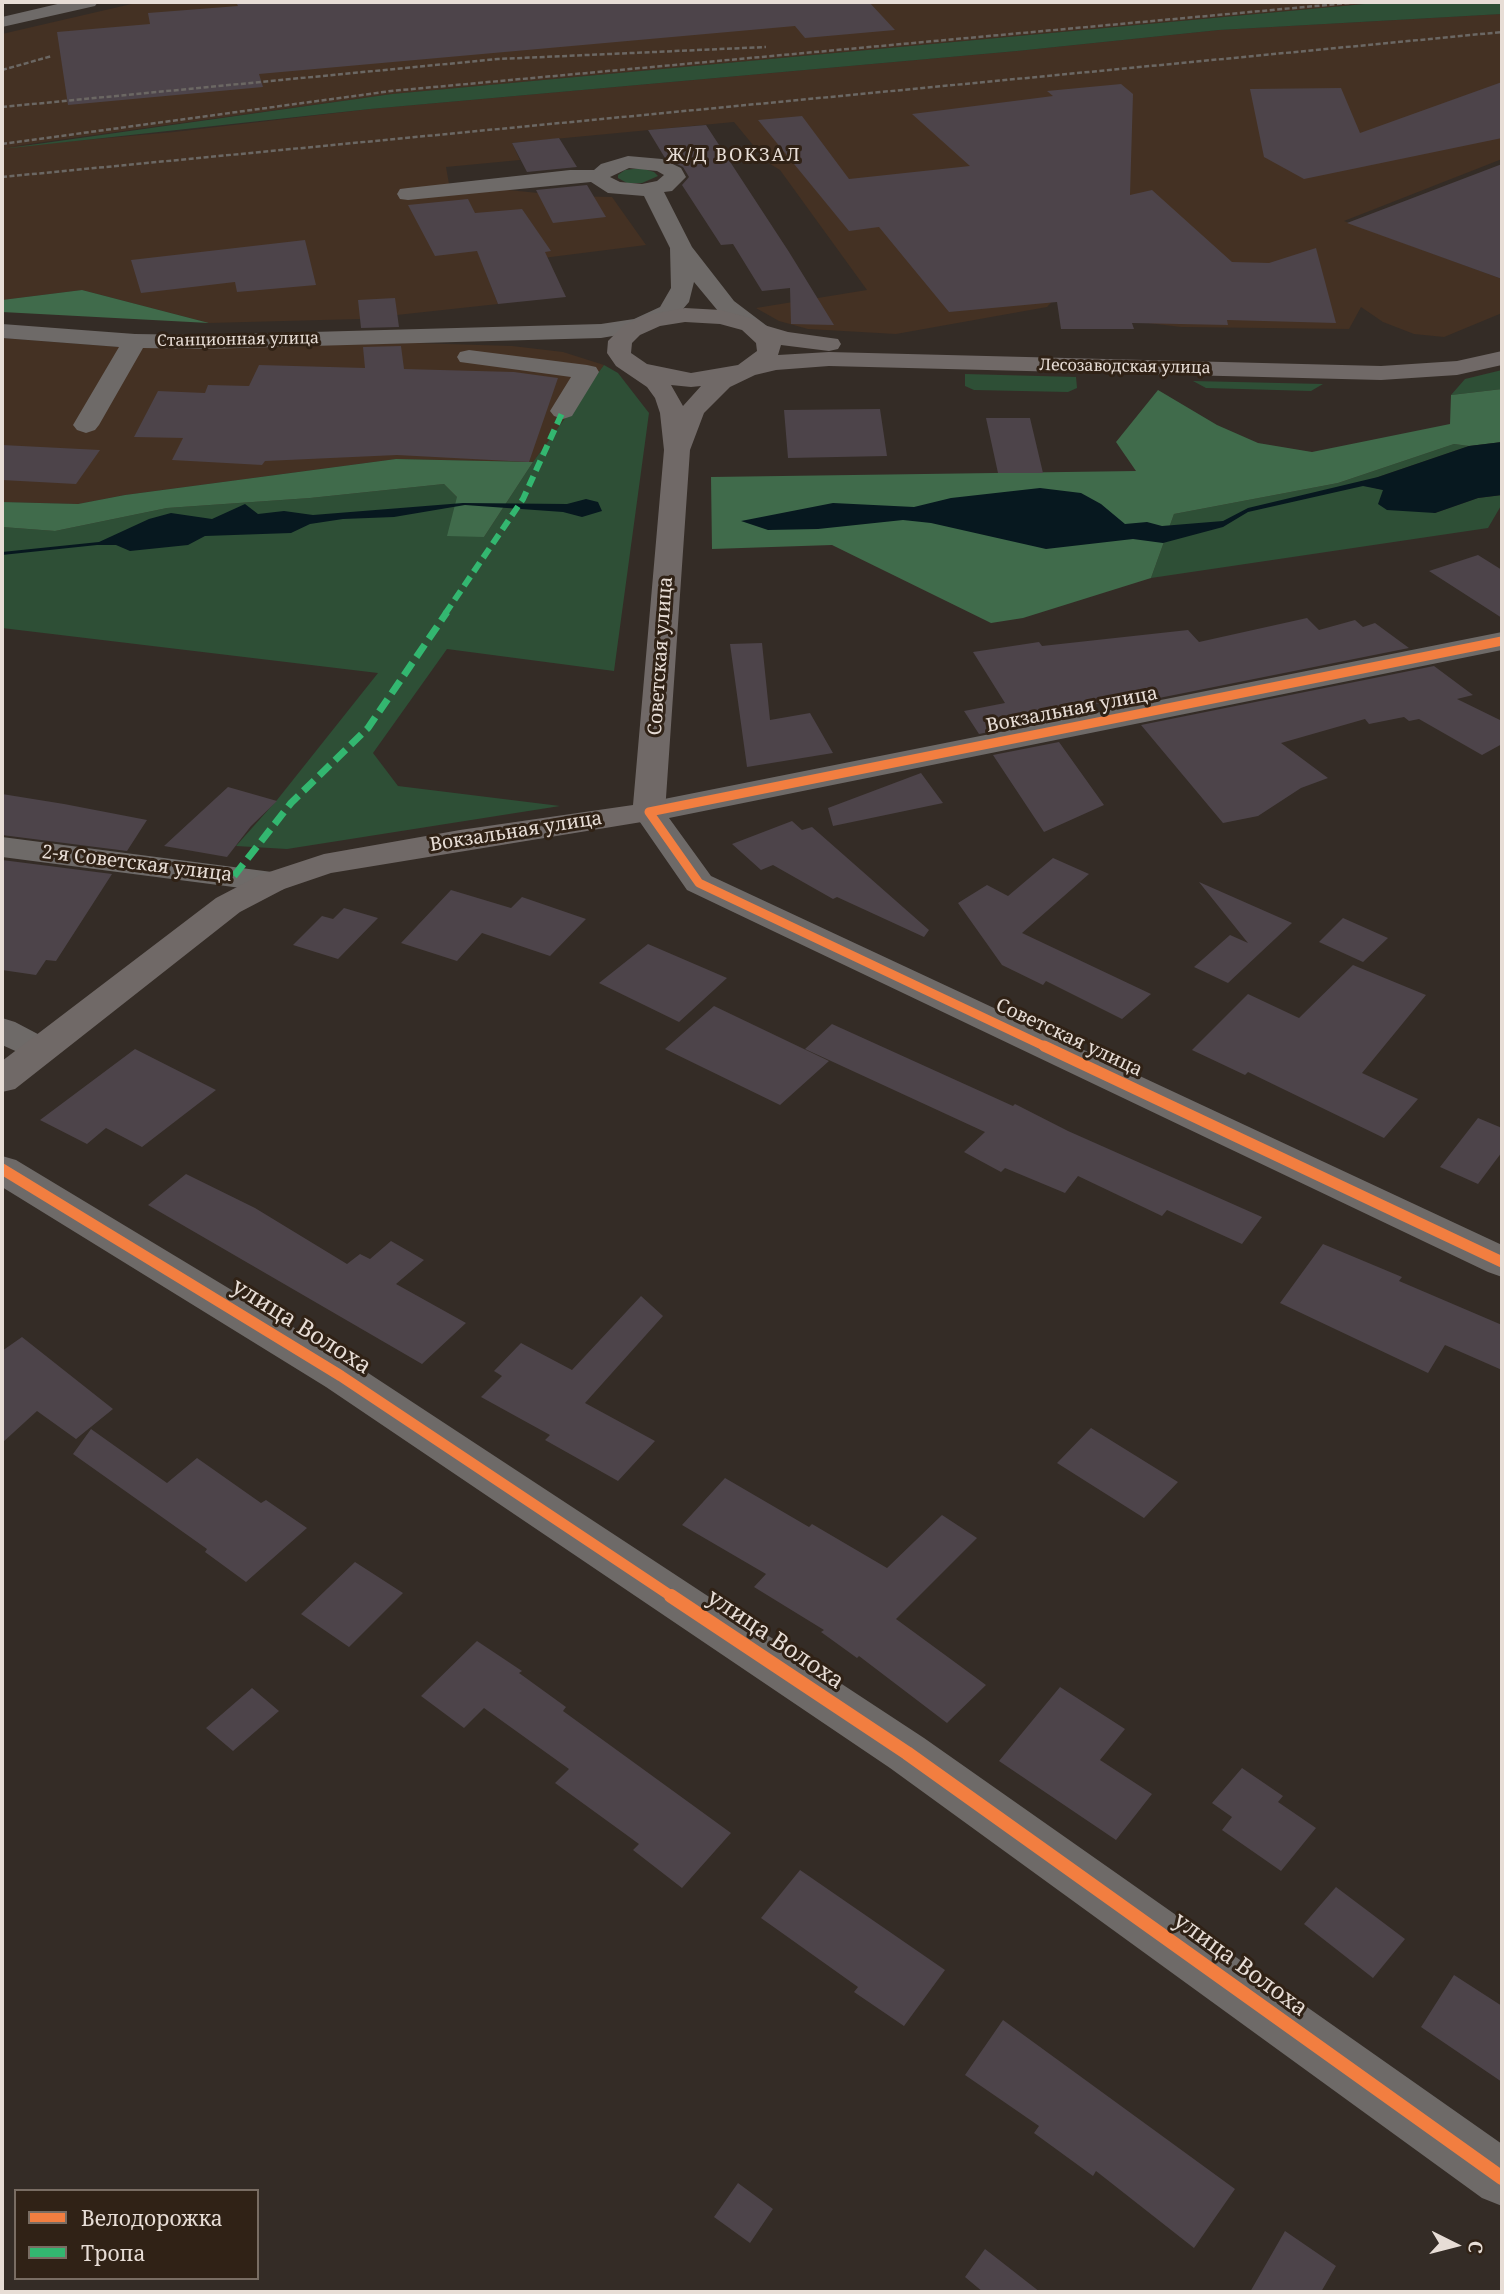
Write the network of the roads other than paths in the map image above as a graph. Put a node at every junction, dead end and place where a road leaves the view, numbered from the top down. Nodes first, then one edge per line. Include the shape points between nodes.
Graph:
1 (89, 2) edge
2 (2, 22) edge
3 (599, 176) junction
4 (650, 189) junction
5 (408, 194) dead end
6 (681, 248) junction
7 (640, 325) junction
8 (2, 331) edge
9 (759, 331) junction
10 (474, 335) junction
11 (425, 336) junction
12 (135, 341) junction
13 (1502, 341) edge
14 (1502, 358) edge
15 (638, 369) junction
16 (747, 370) junction
17 (562, 411) dead end
18 (86, 425) dead end
19 (677, 450) junction
20 (1494, 649) edge
21 (649, 812) junction
22 (2, 847) edge
23 (272, 882) junction
24 (2, 1030) edge
25 (40, 1050) junction
26 (2, 1080) edge
27 (2, 1169) edge
28 (1502, 1262) edge
29 (1502, 2178) edge

1 - 2 street
3 - 4 street via 616,188
3 - 4 street via 608,167 640,162 674,172 672,181
3 - 5 street
4 - 6 street
6 - 7 street via 683,288 677,302 668,312
6 - 9 street via 726,306
7 - 9 main road, Лесозаводская улица via 700,315 730,318
7 - 10 street, Станционная улица via 601,331
7 - 15 main road, Советская улица via 618,345 625,361
8 - 12 street, Станционная улица
9 - 13 main road, Лесозаводская улица via 831,344 1367,358 1445,354
9 - 16 main road via 768,341 769,351
10 - 11 street, Станционная улица
10 - 15 street, Станционная улица via 593,352
11 - 12 street, Станционная улица
11 - 17 street via 426,344 445,355 587,372
12 - 18 street
14 - 16 main road, Лесозаводская улица via 1457,368 1381,373 829,359
15 - 16 main road, Лесозаводская улица via 691,380
15 - 19 main road, Советская улица via 667,397
16 - 19 main road, Советская улица via 721,382 692,411
19 - 21 main road, Советская улица
20 - 21 street, Вокзальная улица
21 - 23 main road, Вокзальная улица via 324,864
21 - 28 street, Советская улица via 699,883
22 - 23 street, 2-я Советская улица
23 - 25 main road, Вокзальная улица via 228,905
24 - 25 street
25 - 26 main road, Вокзальная улица
27 - 29 street, улица Волоха via 341,1376 907,1753

